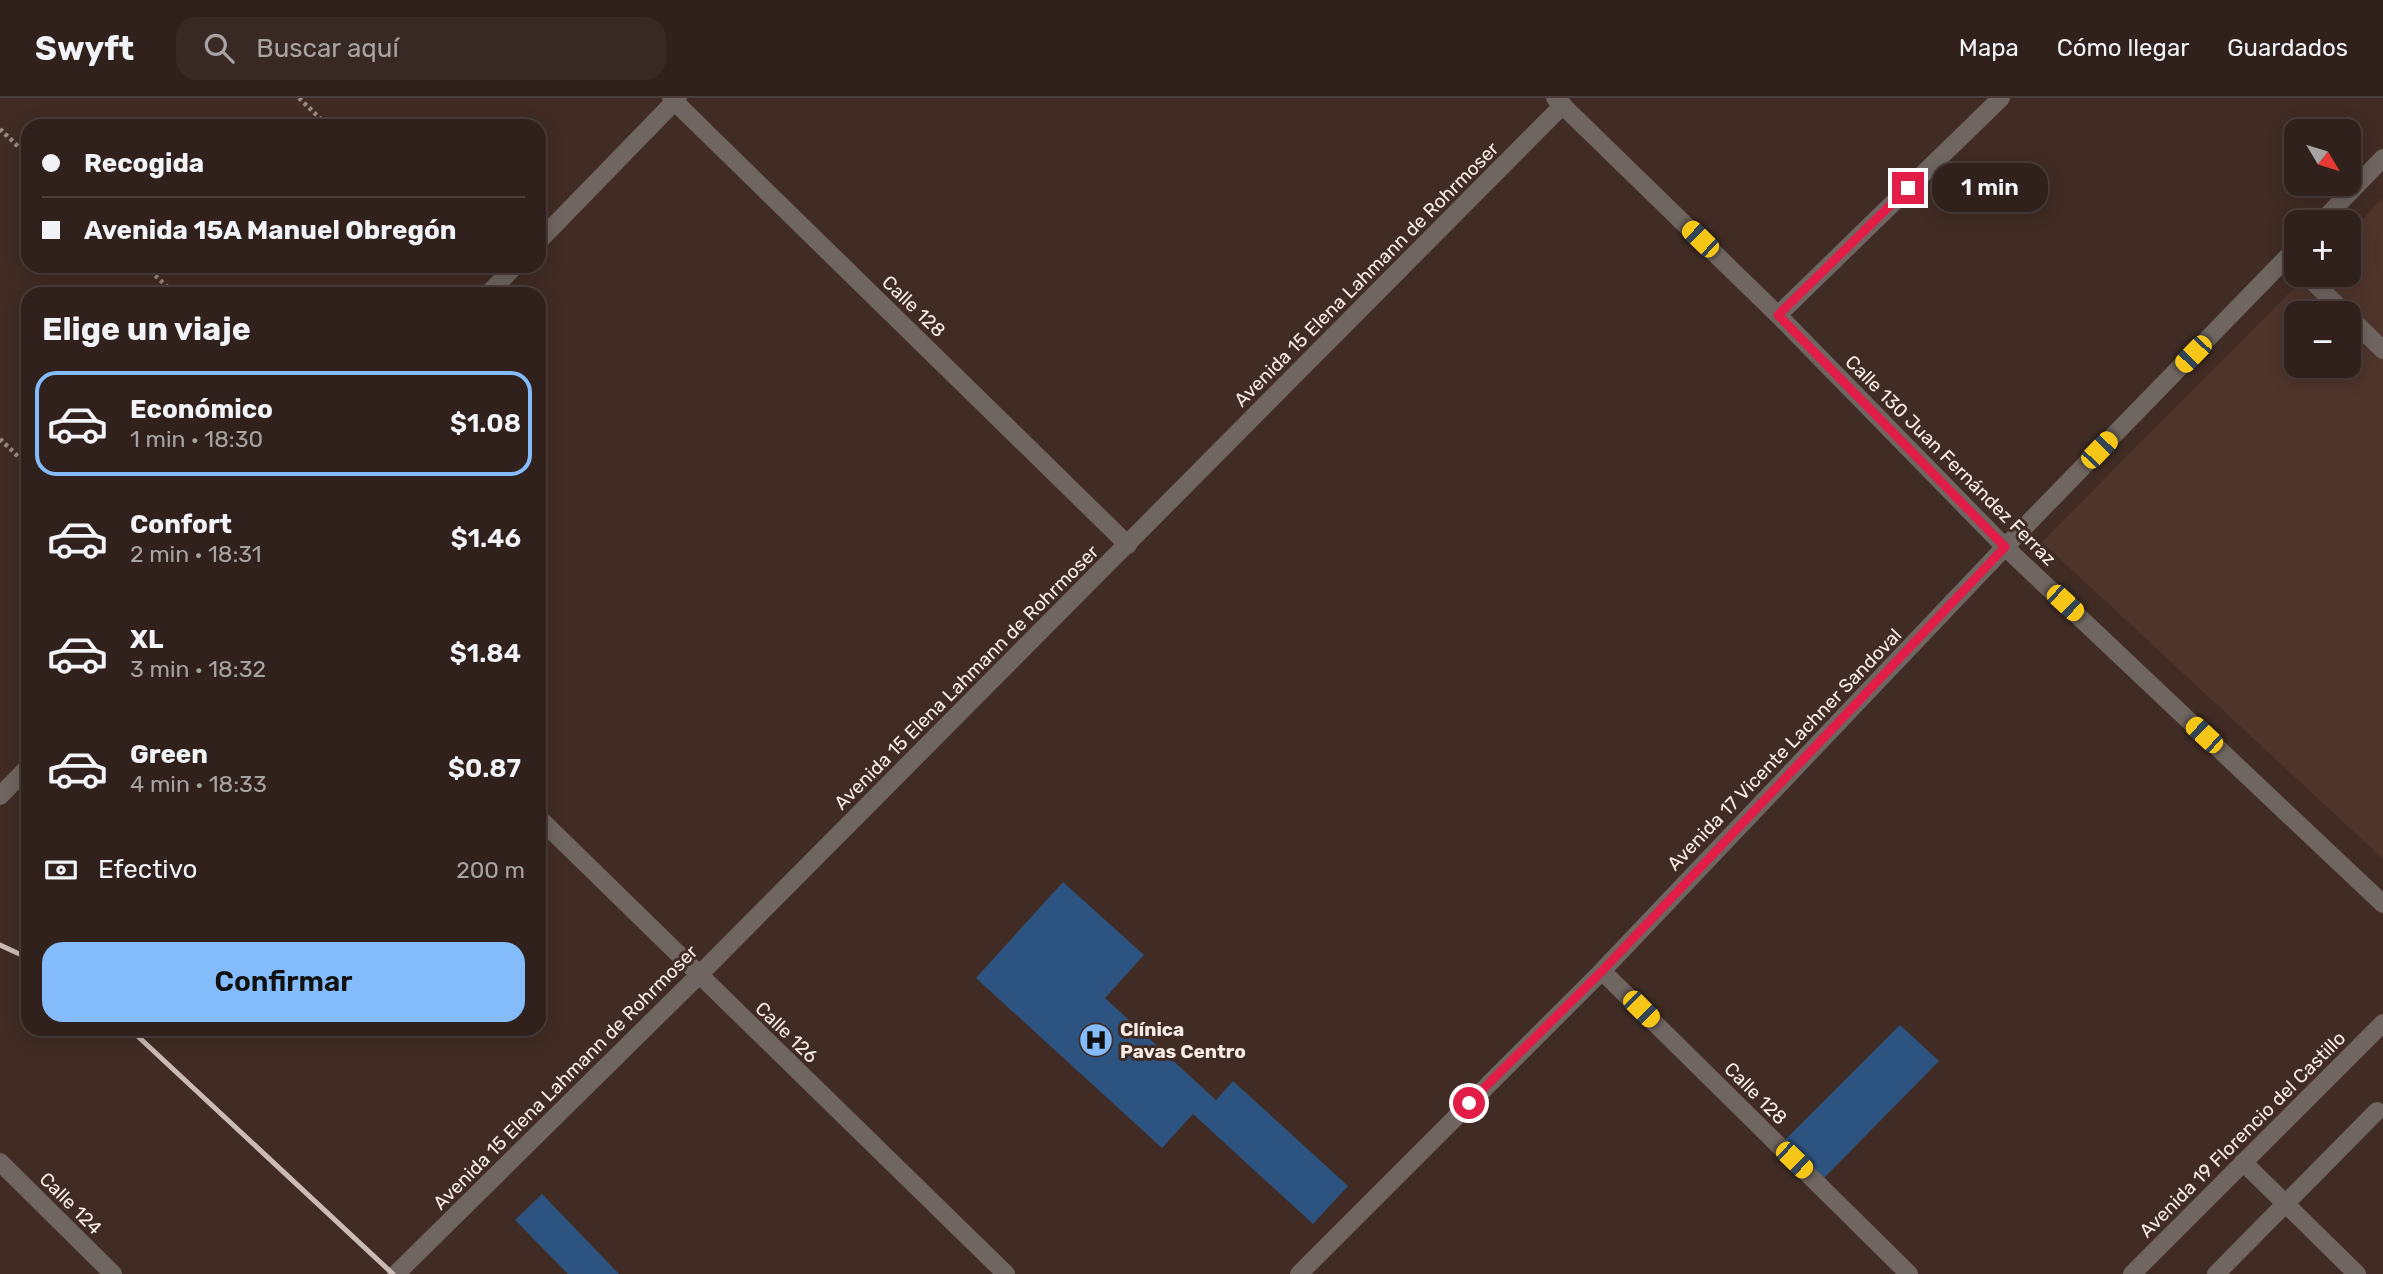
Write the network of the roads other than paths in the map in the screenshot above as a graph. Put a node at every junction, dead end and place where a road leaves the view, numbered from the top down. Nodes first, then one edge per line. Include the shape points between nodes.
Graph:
1 (2001, 98) edge
2 (675, 99) edge
3 (1563, 100) edge
4 (2383, 158) edge
5 (2333, 210) edge
6 (546, 234) edge
7 (2284, 266) edge
8 (508, 273) edge
9 (495, 287) edge
10 (2318, 287) edge
11 (2333, 301) edge
12 (1778, 315) junction
13 (2361, 328) edge
14 (2383, 349) edge
15 (1128, 545) junction
16 (2005, 547) junction
17 (21, 774) edge
18 (0, 796) edge
19 (546, 825) edge
20 (2383, 904) edge
21 (1602, 971) junction
22 (699, 975) junction
23 (2383, 1023) edge
24 (2378, 1111) dead end
25 (0, 1162) edge
26 (2243, 1162) junction
27 (2285, 1205) junction
28 (113, 1274) edge
29 (396, 1274) edge
30 (1006, 1274) edge
31 (1299, 1274) edge
32 (1909, 1274) edge
33 (2132, 1274) edge
34 (2216, 1274) edge
35 (2357, 1274) edge

1 - 12 street
2 - 6 street
2 - 15 street, Calle 128
3 - 12 street, Calle 130 Juan Fernández Ferraz
3 - 15 street, Avenida 15 Elena Lahmann de Rohrmoser
4 - 5 street
7 - 16 street, Avenida 17 Vicente Lachner Sandoval
8 - 9 street
10 - 11 street
12 - 16 street, Calle 130 Juan Fernández Ferraz
13 - 14 street
15 - 22 street, Avenida 15 Elena Lahmann de Rohrmoser
16 - 20 street, Calle 130 Juan Fernández Ferraz
16 - 21 street, Avenida 17 Vicente Lachner Sandoval
17 - 18 street
19 - 22 street, Calle 126
21 - 31 street, Avenida 17 Vicente Lachner Sandoval
21 - 32 street, Calle 128
22 - 29 street, Avenida 15 Elena Lahmann de Rohrmoser
22 - 30 street, Calle 126
23 - 26 street, Avenida 19 Florencio del Castillo
24 - 27 street
25 - 28 street, Calle 124
26 - 27 street
26 - 33 street, Avenida 19 Florencio del Castillo
27 - 34 street
27 - 35 street

